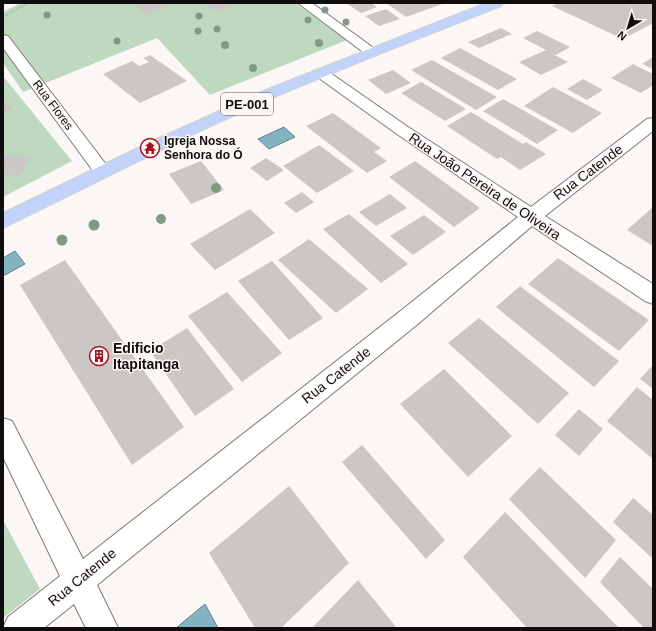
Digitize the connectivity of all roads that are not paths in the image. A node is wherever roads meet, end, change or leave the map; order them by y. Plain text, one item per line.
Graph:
1 (304, 3) edge
2 (497, 3) edge
3 (3, 39) edge
4 (372, 52) junction
5 (321, 73) junction
6 (653, 123) edge
7 (102, 171) junction
8 (530, 217) junction
9 (3, 221) edge
10 (653, 295) edge
11 (3, 430) edge
12 (78, 580) junction
13 (18, 628) edge
14 (102, 628) edge

1 - 4 street
2 - 4 main road, PE-001
3 - 7 street, Rua Flores
4 - 5 main road, PE-001
5 - 7 main road, PE-001
5 - 8 street, Rua João Pereira de Oliveira
6 - 8 street, Rua Catende
7 - 9 main road, PE-001
8 - 10 street, Rua João Pereira de Oliveira
8 - 12 street, Rua Catende
11 - 12 street
12 - 13 street, Rua Catende
12 - 14 street

